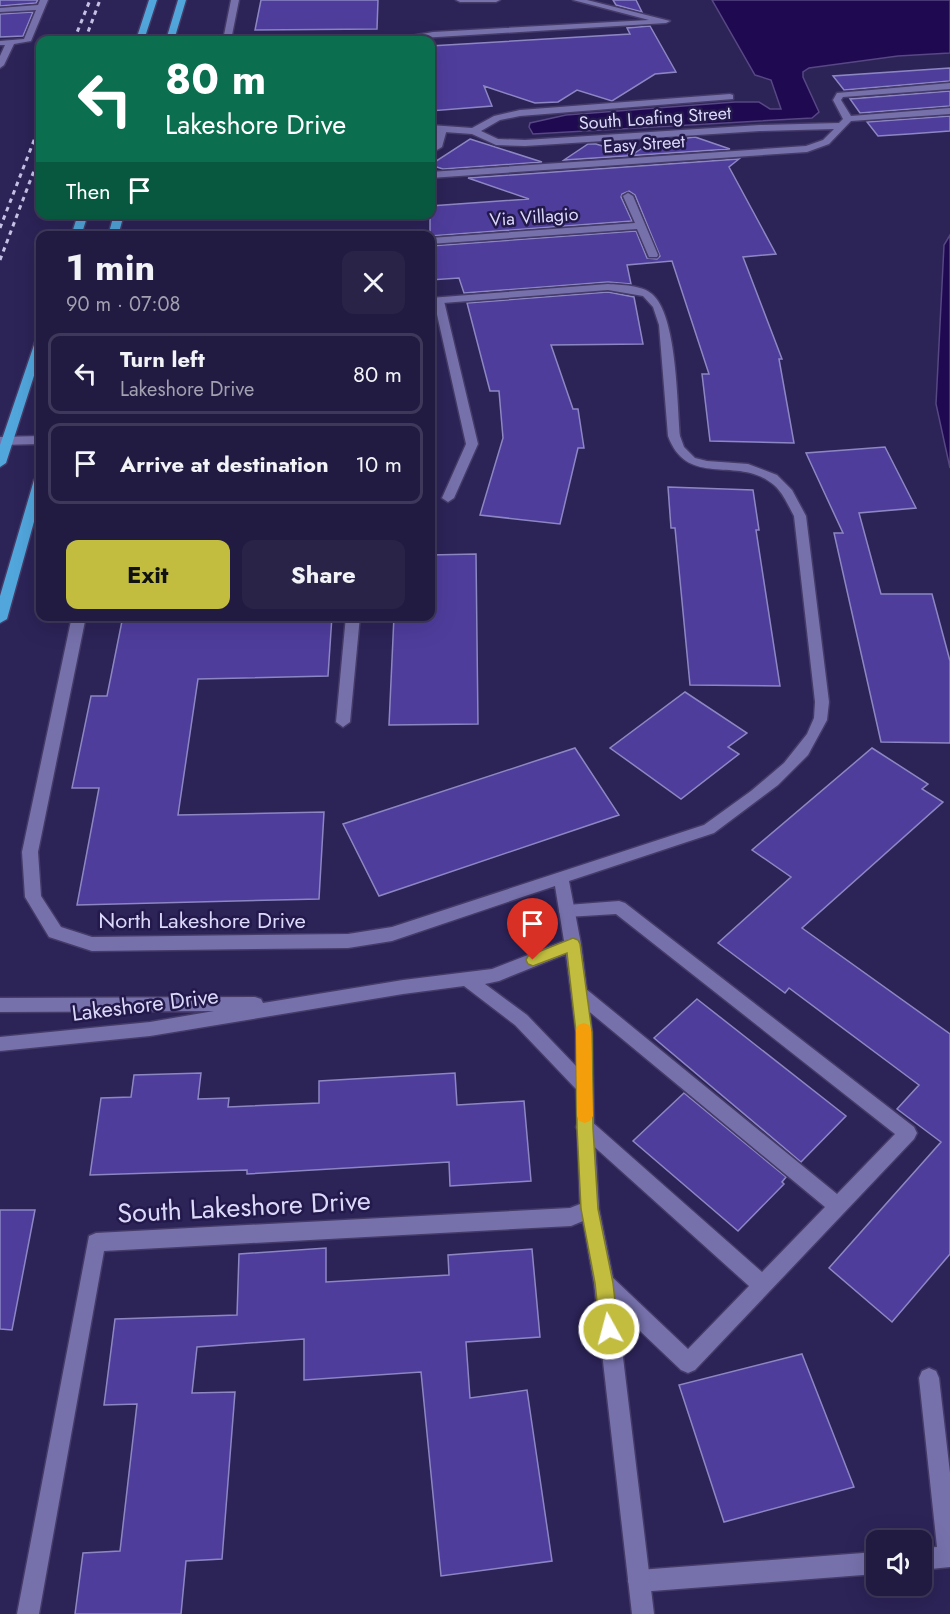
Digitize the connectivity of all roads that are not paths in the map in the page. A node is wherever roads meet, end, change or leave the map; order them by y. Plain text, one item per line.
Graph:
1 (153, 0) edge
2 (182, 0) edge
3 (236, 0) edge
4 (460, 0) edge
5 (496, 0) edge
6 (577, 0) edge
7 (43, 4) edge
8 (0, 10) edge
9 (141, 36) edge
10 (171, 36) edge
11 (228, 36) edge
12 (420, 36) edge
13 (10, 42) junction
14 (0, 43) edge
15 (0, 65) edge
16 (950, 86) edge
17 (730, 98) dead end
18 (950, 111) edge
19 (848, 119) junction
20 (840, 126) junction
21 (435, 128) edge
22 (442, 129) junction
23 (474, 131) junction
24 (435, 148) edge
25 (435, 175) edge
26 (628, 196) dead end
27 (641, 226) junction
28 (435, 241) edge
29 (653, 255) dead end
30 (435, 301) edge
31 (36, 353) edge
32 (36, 440) edge
33 (4, 441) edge
34 (0, 463) edge
35 (36, 494) edge
36 (448, 498) dead end
37 (0, 619) edge
38 (78, 621) edge
39 (353, 621) edge
40 (343, 722) dead end
41 (561, 879) junction
42 (567, 911) junction
43 (573, 944) junction
44 (466, 979) junction
45 (580, 994) junction
46 (0, 1005) edge
47 (295, 1005) junction
48 (0, 1044) edge
49 (584, 1086) junction
50 (585, 1128) junction
51 (838, 1206) junction
52 (590, 1209) junction
53 (604, 1283) junction
54 (762, 1285) junction
55 (929, 1378) dead end
56 (949, 1557) edge
57 (932, 1558) edge
58 (950, 1562) edge
59 (866, 1564) edge
60 (639, 1581) junction
61 (28, 1614) edge
62 (643, 1614) edge

1 - 9 main road
2 - 10 main road
3 - 11 street
4 - 5 street
6 - 12 street
7 - 8 street
7 - 13 street
13 - 14 street
13 - 15 street
16 - 19 street
17 - 23 street, South Loafing Street
18 - 19 street
19 - 20 street, Easy Street
20 - 23 street, South Loafing Street
20 - 25 street, Easy Street
21 - 22 street, South Loafing Street
22 - 23 street, South Loafing Street
22 - 24 street
26 - 27 street
27 - 28 street, Via Villagio
27 - 29 street
30 - 36 street
30 - 41 street, North Lakeshore Drive
31 - 33 main road
32 - 33 street
33 - 34 main road
35 - 37 main road
38 - 41 street, North Lakeshore Drive
39 - 40 street
41 - 42 street
42 - 43 street
42 - 51 street
43 - 44 street, Lakeshore Drive
43 - 45 street
44 - 47 street, Lakeshore Drive
44 - 49 street
45 - 49 street
45 - 51 street
46 - 47 street, Lakeshore Drive
47 - 48 street, Lakeshore Drive
49 - 50 street
50 - 52 street
50 - 54 street
51 - 54 street
52 - 53 street
52 - 61 street, South Lakeshore Drive
53 - 54 street
53 - 60 street
55 - 56 street
56 - 57 street
56 - 58 street
59 - 60 street
60 - 62 street

